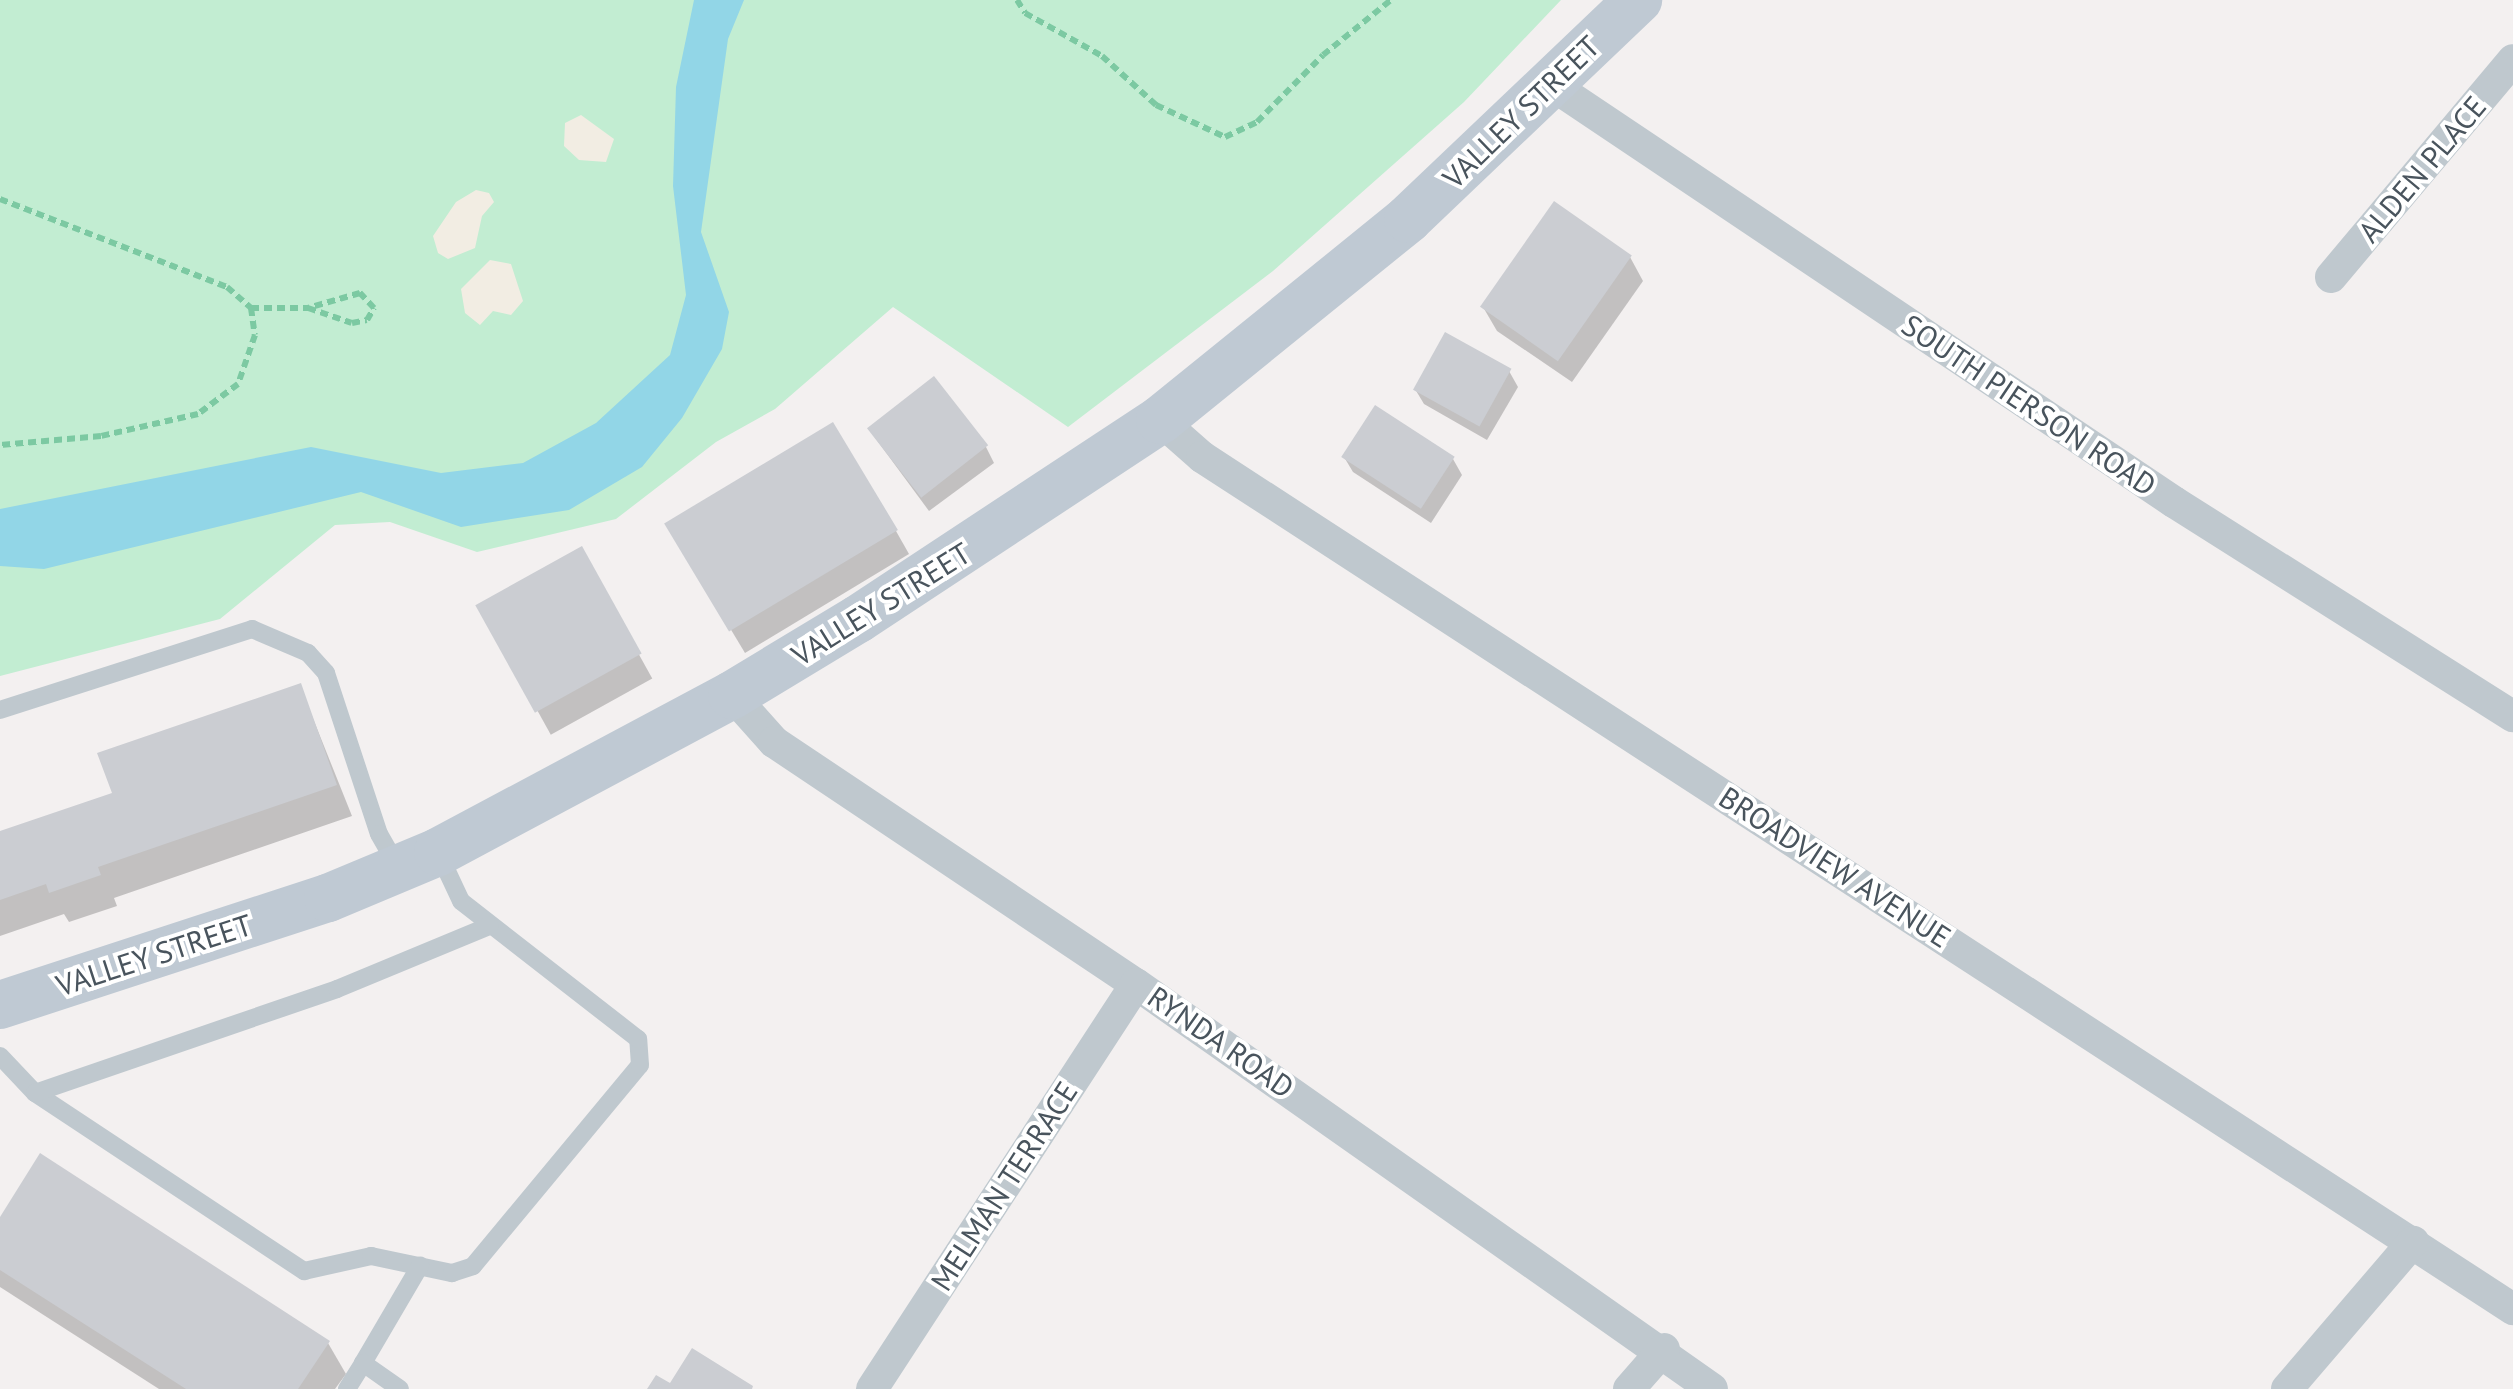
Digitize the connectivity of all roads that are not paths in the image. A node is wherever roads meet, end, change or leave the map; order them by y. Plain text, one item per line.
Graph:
1 (1638, 0) edge
2 (2513, 60) edge
3 (1552, 85) junction
4 (2331, 277) dead end
5 (1160, 420) junction
6 (732, 695) junction
7 (0, 710) edge
8 (2513, 716) edge
9 (419, 861) junction
10 (490, 926) junction
11 (1136, 984) junction
12 (0, 1005) edge
13 (0, 1056) edge
14 (35, 1094) junction
15 (2413, 1242) junction
16 (420, 1266) junction
17 (2513, 1310) edge
18 (1664, 1349) junction
19 (364, 1363) junction
20 (347, 1389) edge
21 (400, 1389) edge
22 (872, 1389) edge
23 (1629, 1389) edge
24 (1712, 1389) edge
25 (2288, 1389) edge

1 - 3 main road, VALLEY STREET
2 - 4 street, ALDEN PLACE
3 - 5 main road, VALLEY STREET
3 - 8 street, SOUTH PIERSON ROAD
5 - 6 main road, VALLEY STREET
5 - 15 street, BROADVIEW AVENUE
6 - 9 main road, VALLEY STREET
6 - 11 street, RYNDA ROAD
7 - 9 lane
9 - 10 lane
9 - 12 main road, VALLEY STREET
10 - 14 lane
10 - 16 lane
11 - 18 street, RYNDA ROAD
11 - 22 street, MELMAN TERRACE
13 - 14 lane
14 - 16 lane
15 - 17 street, BROADVIEW AVENUE
15 - 25 street
16 - 19 lane
18 - 23 street
18 - 24 street, RYNDA ROAD
19 - 20 lane
19 - 21 lane

